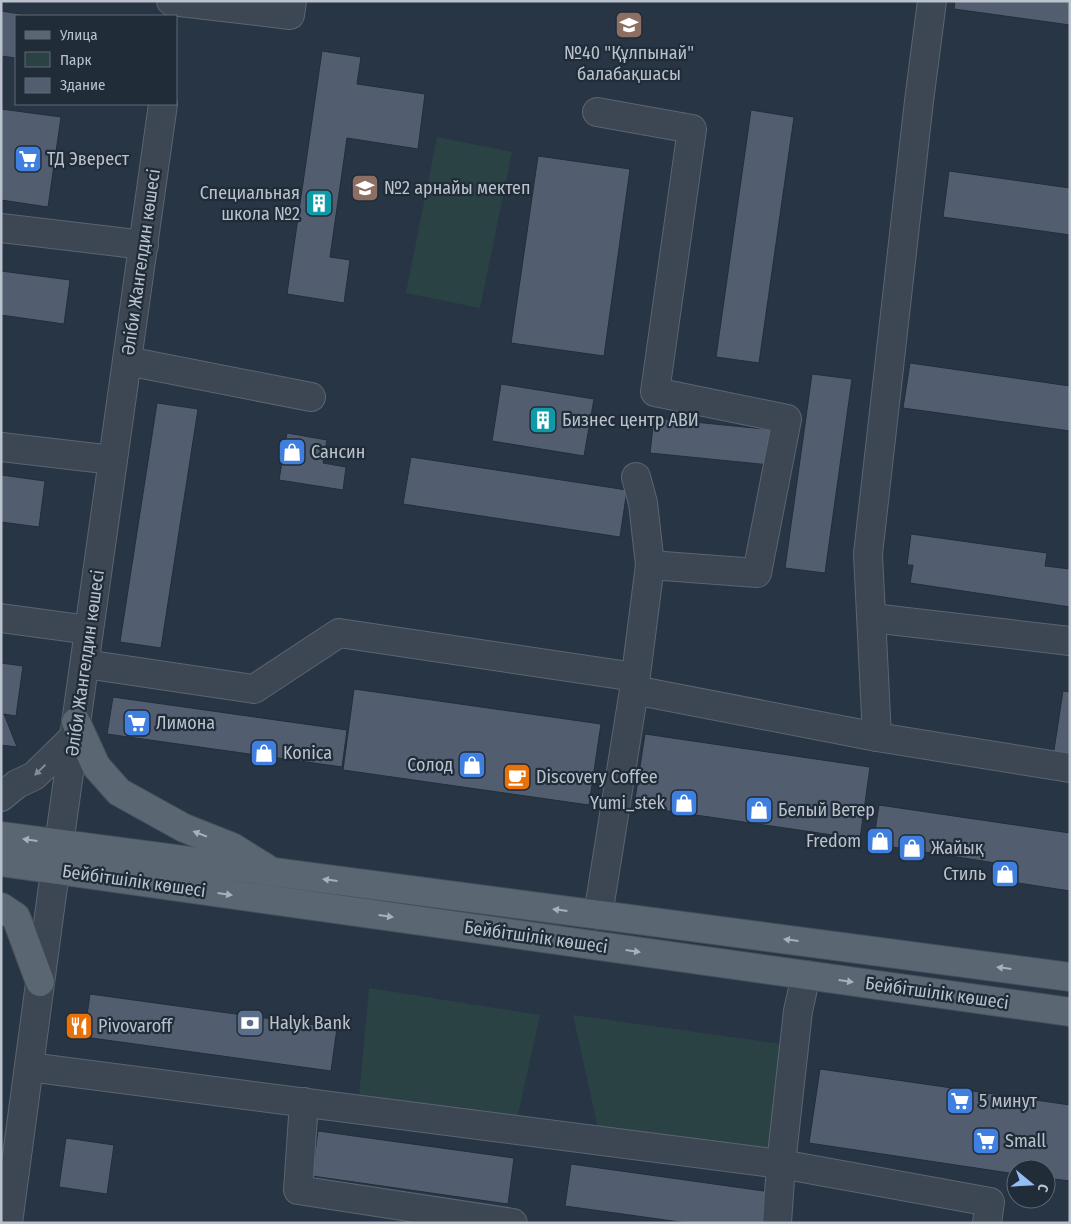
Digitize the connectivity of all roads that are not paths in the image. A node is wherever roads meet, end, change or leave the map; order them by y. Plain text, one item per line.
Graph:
1 (292, 1) edge
2 (932, 1) edge
3 (175, 5) edge
4 (163, 105) edge
5 (598, 112) dead end
6 (1, 228) edge
7 (144, 245) junction
8 (127, 361) junction
9 (311, 397) dead end
10 (1, 447) edge
11 (113, 460) junction
12 (636, 477) dead end
13 (650, 565) junction
14 (1, 618) edge
15 (872, 618) junction
16 (89, 630) junction
17 (1070, 641) edge
18 (84, 664) junction
19 (634, 684) junction
20 (75, 729) junction
21 (877, 737) junction
22 (1070, 768) edge
23 (1, 797) edge
24 (1, 836) edge
25 (57, 857) junction
26 (1, 862) edge
27 (274, 872) junction
28 (1, 907) edge
29 (598, 915) junction
30 (1070, 961) edge
31 (1031, 972) junction
32 (806, 975) junction
33 (1070, 977) edge
34 (40, 982) junction
35 (1018, 1005) junction
36 (1070, 1012) edge
37 (1070, 1024) edge
38 (29, 1067) junction
39 (304, 1102) junction
40 (9, 1155) edge
41 (781, 1164) junction
42 (8, 1223) edge
43 (513, 1223) edge
44 (777, 1223) edge
45 (987, 1223) edge

1 - 3 street
2 - 15 street
4 - 7 street, Әліби Жангелдин көшесі
5 - 13 street
6 - 7 street
7 - 8 street, Әліби Жангелдин көшесі
8 - 9 street
8 - 11 street, Әліби Жангелдин көшесі
10 - 11 street
11 - 16 street, Әліби Жангелдин көшесі
12 - 13 street
13 - 19 street
14 - 16 street
15 - 17 street
15 - 21 street
16 - 18 street, Әліби Жангелдин көшесі
18 - 19 street
18 - 20 street, Әліби Жангелдин көшесі
19 - 21 street
19 - 29 street
20 -> 23 street
20 - 25 street, Әліби Жангелдин көшесі
27 -> 20 main road
21 - 22 street
25 -> 24 main road, Бейбітшілік көшесі
25 - 26 main road, Бейбітшілік көшесі
25 - 27 main road, Бейбітшілік көшесі
25 -> 32 main road, Бейбітшілік көшесі
25 - 34 street, Әліби Жангелдин көшесі
29 -> 27 main road, Бейбітшілік көшесі
28 - 34 main road
31 -> 29 main road, Бейбітшілік көшесі
30 - 31 main road
31 - 33 main road, Бейбітшілік көшесі
32 -> 35 main road, Бейбітшілік көшесі
32 - 41 street
34 - 38 street, Әліби Жангелдин көшесі
35 - 36 main road, Бейбітшілік көшесі
35 - 37 main road
38 - 39 street
38 - 40 street, Әліби Жангелдин көшесі
39 - 41 street
39 - 43 street
40 - 42 street, Әліби Жангелдин көшесі
41 - 44 street
41 - 45 street

